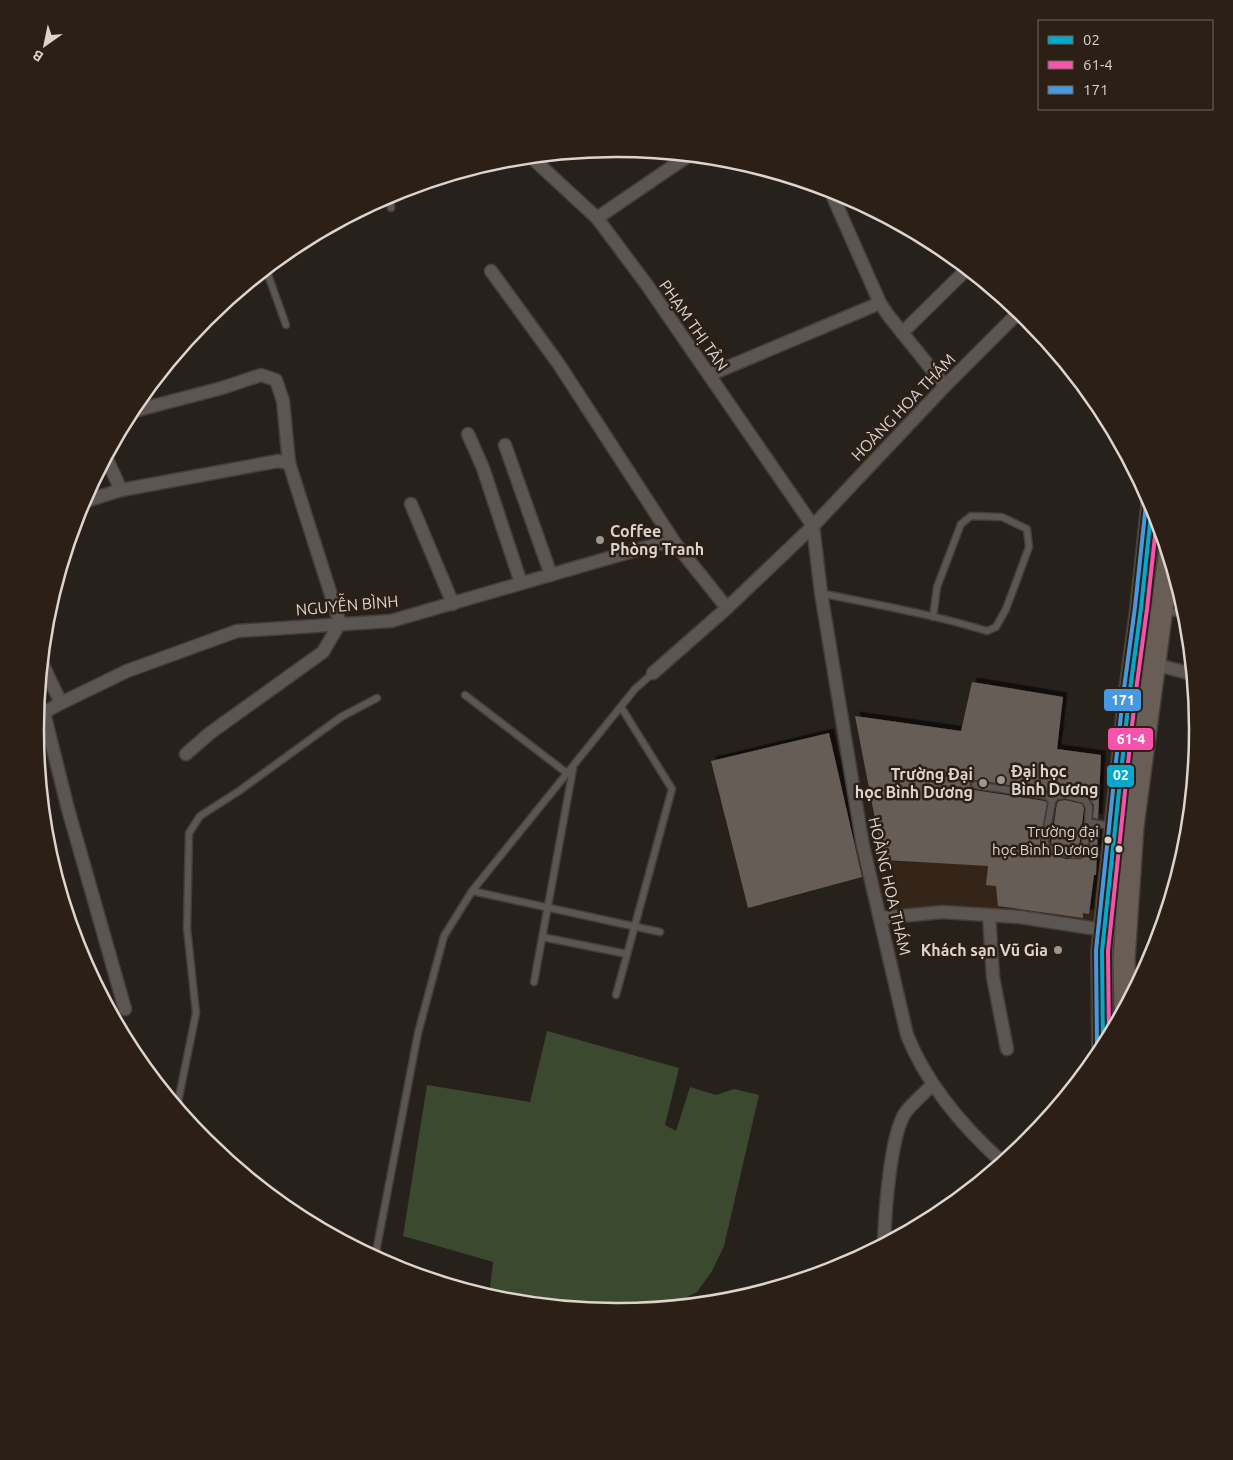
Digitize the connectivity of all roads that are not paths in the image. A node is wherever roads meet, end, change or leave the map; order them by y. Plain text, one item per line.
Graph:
1 (681, 161) edge
2 (537, 163) edge
3 (835, 200) edge
4 (391, 204) edge
5 (391, 208) dead end
6 (597, 218) junction
7 (491, 271) dead end
8 (963, 274) edge
9 (268, 276) edge
10 (880, 303) junction
11 (1013, 318) edge
12 (286, 325) dead end
13 (902, 333) junction
14 (709, 375) junction
15 (945, 386) junction
16 (142, 409) edge
17 (468, 434) dead end
18 (505, 445) dead end
19 (289, 463) junction
20 (109, 465) edge
21 (120, 490) junction
22 (93, 499) edge
23 (411, 504) dead end
24 (1150, 522) edge
25 (813, 526) junction
26 (675, 543) junction
27 (1166, 569) edge
28 (551, 574) junction
29 (521, 583) junction
30 (821, 593) junction
31 (452, 604) junction
32 (727, 608) junction
33 (1160, 610) junction
34 (1177, 613) edge
35 (933, 617) junction
36 (340, 623) junction
37 (1154, 664) junction
38 (1186, 672) edge
39 (653, 673) joint
40 (47, 674) edge
41 (465, 695) dead end
42 (377, 698) dead end
43 (61, 703) junction
44 (621, 707) junction
45 (44, 712) edge
46 (44, 729) edge
47 (186, 754) dead end
48 (574, 765) junction
49 (568, 774) junction
50 (975, 785) dead end
51 (1052, 802) junction
52 (1088, 826) junction
53 (1115, 826) junction
54 (472, 891) junction
55 (548, 907) junction
56 (989, 915) junction
57 (881, 918) junction
58 (635, 926) junction
59 (1104, 930) junction
60 (660, 932) dead end
61 (542, 937) junction
62 (627, 954) junction
63 (534, 982) dead end
64 (1125, 993) edge
65 (616, 995) dead end
66 (126, 1009) dead end
67 (1103, 1032) edge
68 (1007, 1049) dead end
69 (932, 1085) junction
70 (179, 1099) edge
71 (997, 1158) edge
72 (884, 1236) edge
73 (376, 1250) edge

1 - 6 street
2 - 6 street, PHẠM THỊ TÂN
3 - 10 street
4 - 5 lane
6 - 14 street, PHẠM THỊ TÂN
7 - 26 street
8 - 13 street
9 - 12 lane
10 - 13 street
10 - 14 street
11 - 15 street, HOÀNG HOA THÁM
13 - 15 street
14 - 25 street, PHẠM THỊ TÂN
15 - 25 street, HOÀNG HOA THÁM
16 - 19 street
17 - 29 street
18 - 28 street
19 - 21 street
19 - 36 street
20 - 21 street
21 - 22 street
23 - 31 street
24 - 53 highway
25 - 30 street, HOÀNG HOA THÁM
25 - 32 street, HOÀNG HOA THÁM
26 - 28 street, NGUYỄN BÌNH
26 - 32 street
27 - 33 highway
28 - 29 street, NGUYỄN BÌNH
29 - 31 street, NGUYỄN BÌNH
30 - 35 lane
30 - 57 street, HOÀNG HOA THÁM
31 - 36 street, NGUYỄN BÌNH
32 - 39 street, HOÀNG HOA THÁM
33 - 34 lane
33 - 37 highway
35 - 35 lane
36 - 43 street, NGUYỄN BÌNH
36 - 47 street
37 - 38 street
37 - 64 highway
39 - 44 lane
40 - 43 street
41 - 49 lane
42 - 70 lane
43 - 45 street, NGUYỄN BÌNH
44 - 48 lane
44 - 58 lane
46 - 66 street
48 - 49 lane
48 - 55 lane
49 - 54 lane
50 - 51 lane
51 - 52 lane
51 - 52 lane
52 - 53 lane
53 - 59 highway
54 - 55 lane
54 - 73 lane
55 - 58 lane
55 - 61 lane
56 - 57 street
56 - 59 street
56 - 68 street
57 - 69 street, HOÀNG HOA THÁM
58 - 60 lane
58 - 62 lane
59 - 67 highway
61 - 62 lane
61 - 63 lane
62 - 65 lane
69 - 71 street, HOÀNG HOA THÁM
69 - 72 street

